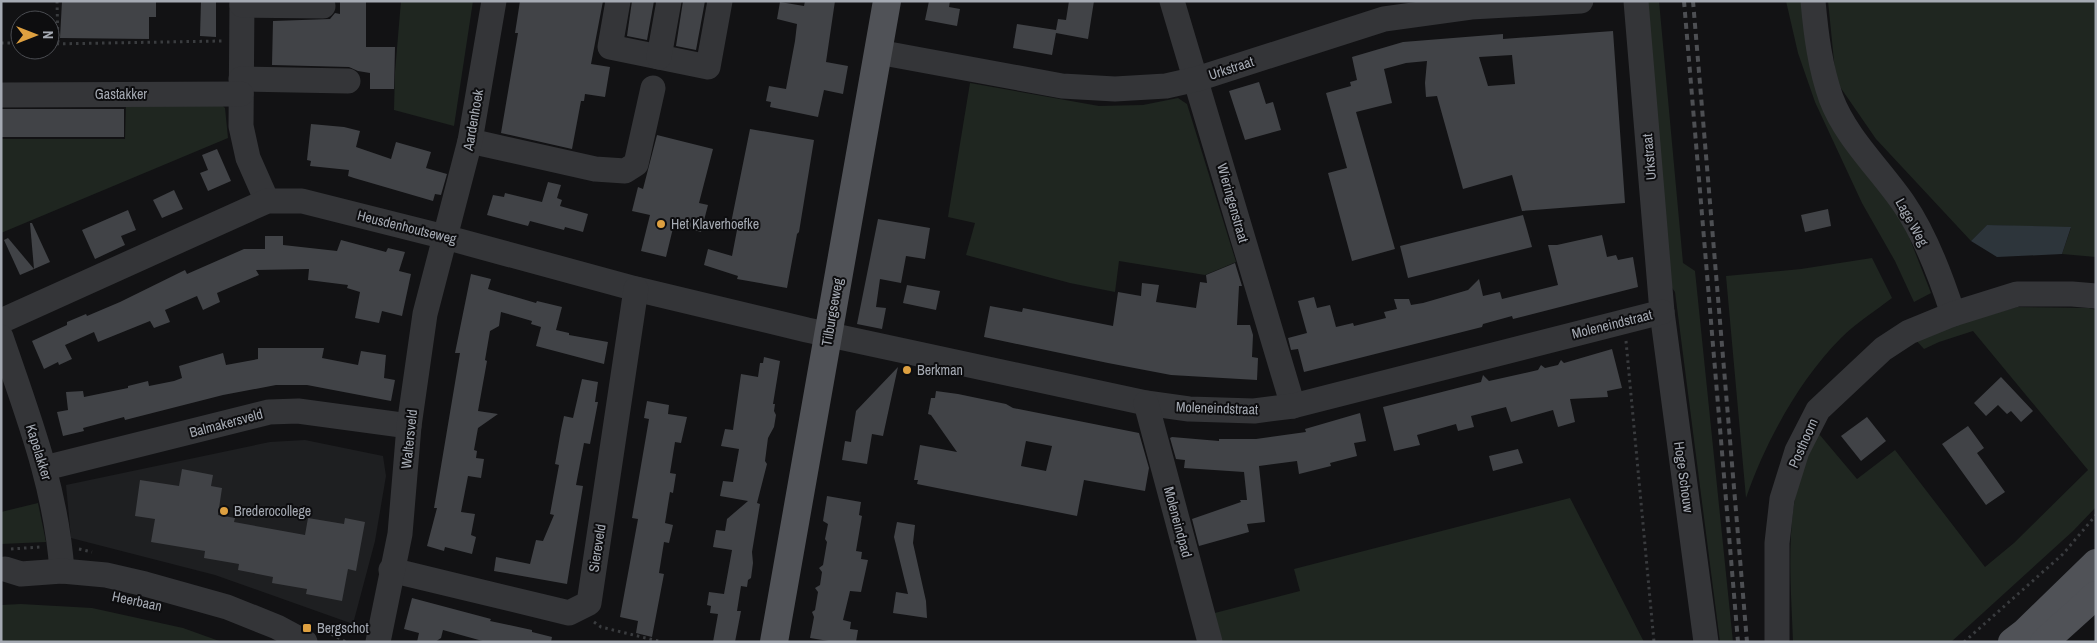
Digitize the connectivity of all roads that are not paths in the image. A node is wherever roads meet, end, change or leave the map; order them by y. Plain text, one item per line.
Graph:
1 (494, 1) edge
2 (618, 1) edge
3 (669, 1) edge
4 (720, 1) edge
5 (887, 1) edge
6 (1172, 1) edge
7 (1581, 1) edge
8 (1636, 1) edge
9 (1813, 1) edge
10 (242, 3) edge
11 (323, 6) dead end
12 (878, 52) junction
13 (659, 57) junction
14 (1197, 79) junction
15 (348, 81) dead end
16 (241, 87) junction
17 (653, 88) dead end
18 (1, 95) edge
19 (470, 141) junction
20 (267, 201) junction
21 (445, 237) junction
22 (636, 290) junction
23 (2096, 296) edge
24 (1662, 312) junction
25 (1953, 314) junction
26 (1, 321) edge
27 (828, 334) junction
28 (1, 337) edge
29 (1146, 403) junction
30 (1293, 406) junction
31 (409, 426) junction
32 (45, 468) junction
33 (2096, 563) edge
34 (3, 569) edge
35 (391, 570) junction
36 (62, 571) junction
37 (2096, 595) edge
38 (773, 635) edge
39 (305, 642) edge
40 (378, 642) edge
41 (1210, 642) edge
42 (1706, 642) edge
43 (1777, 642) edge
44 (2012, 642) edge
45 (2044, 642) edge

1 - 19 street, Aardenhoek
2 - 13 street
3 - 13 street
4 - 13 street
5 - 12 main road, Tilburgseweg
6 - 14 street, Wieringenstraat
7 - 14 street, Urkstraat
8 - 24 street, Urkstraat
9 - 25 street, Lage Weg
10 - 11 street
10 - 16 street
12 - 14 street, Urkstraat
12 - 27 main road, Tilburgseweg
14 - 30 street, Wieringenstraat
15 - 16 street, Gastakker
16 - 18 street, Gastakker
16 - 20 street
17 - 19 street
19 - 21 street, Aardenhoek
20 - 21 street, Heusdenhoutseweg
20 - 26 street, Heusdenhoutseweg
21 - 22 street, Heusdenhoutseweg
21 - 31 street, Waltersveld
22 - 27 street, Heusdenhoutseweg
22 - 35 street, Siereveld
23 - 25 street
24 - 30 street, Moleneindstraat
24 - 42 street, Hoge Schouw
25 - 43 street, Posthoorn
27 - 29 street, Moleneindstraat
27 - 38 main road, Tilburgseweg
28 - 32 street, Kapelakker
29 - 30 street, Moleneindstraat
29 - 41 street, Moleneindpad
31 - 32 street, Balmakersveld
31 - 35 street, Waltersveld
32 - 36 street, Kapelakker
33 - 44 main road
34 - 36 street, Heerbaan
35 - 40 street, Waltersveld
36 - 39 street, Heerbaan
37 - 45 main road

